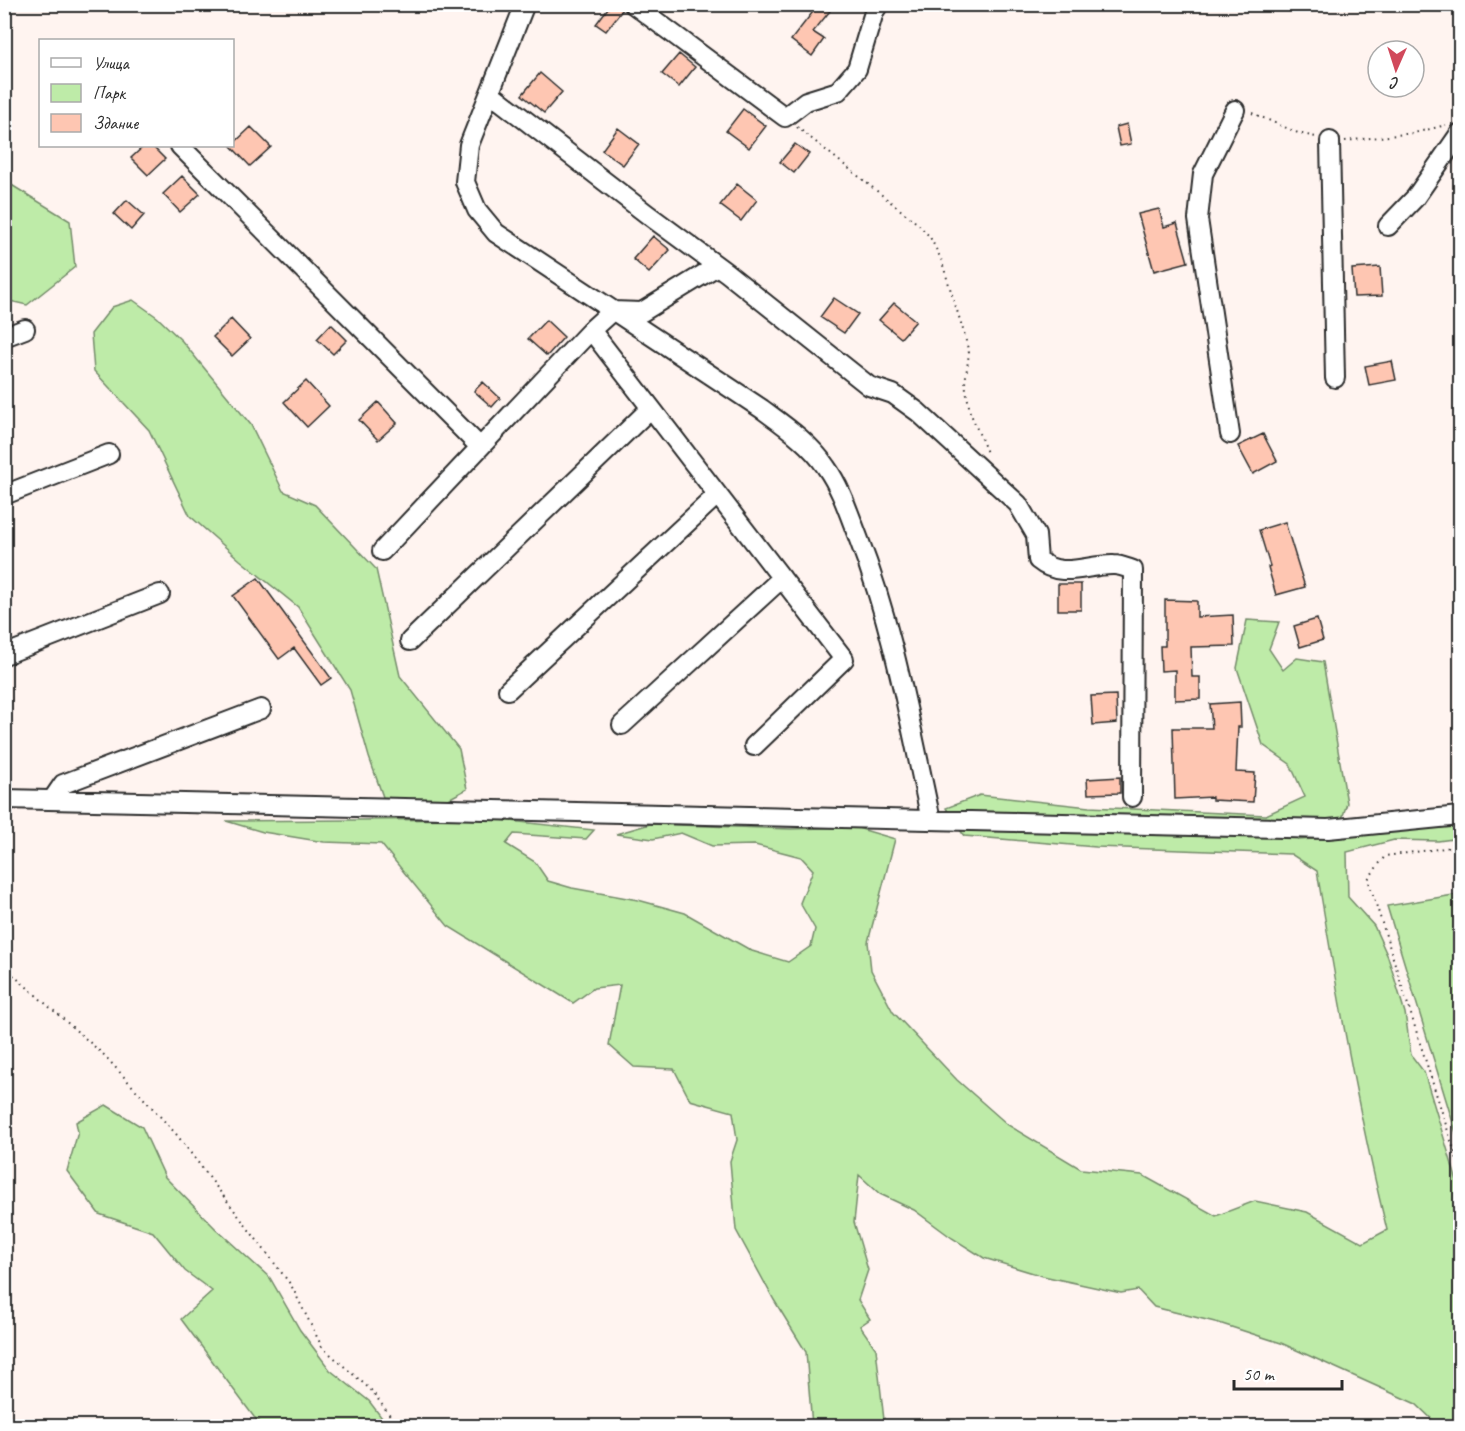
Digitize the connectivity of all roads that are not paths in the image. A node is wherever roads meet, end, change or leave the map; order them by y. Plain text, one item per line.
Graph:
1 (525, 4) edge
2 (633, 4) edge
3 (879, 4) edge
4 (490, 93) junction
5 (1235, 110) road end
6 (1456, 129) edge
7 (1330, 141) road end
8 (181, 147) edge
9 (1388, 226) dead end
10 (717, 266) junction
11 (612, 311) junction
12 (25, 329) dead end
13 (591, 330) junction
14 (4, 337) edge
15 (1335, 378) dead end
16 (651, 408) junction
17 (1230, 434) dead end
18 (480, 447) junction
19 (109, 454) dead end
20 (4, 495) edge
21 (717, 495) junction
22 (382, 551) dead end
23 (782, 578) junction
24 (160, 594) dead end
25 (410, 641) dead end
26 (4, 655) edge
27 (508, 690) dead end
28 (261, 709) dead end
29 (622, 725) dead end
30 (754, 746) dead end
31 (1132, 797) dead end
32 (4, 799) edge
33 (52, 800) junction
34 (1461, 816) edge
35 (931, 820) junction

1 - 4 street
2 - 3 street
4 - 10 street
4 - 11 street
5 - 17 street
6 - 9 street
7 - 15 street
8 - 18 street
10 - 11 street
10 - 31 street
11 - 13 street
11 - 35 street
12 - 14 street
13 - 16 street
13 - 18 street
16 - 21 street
16 - 25 street
18 - 22 street
19 - 20 street
21 - 23 street
21 - 27 street
23 - 29 street
23 - 30 street
24 - 26 street
28 - 33 street
32 - 33 street
33 - 35 street
34 - 35 street

